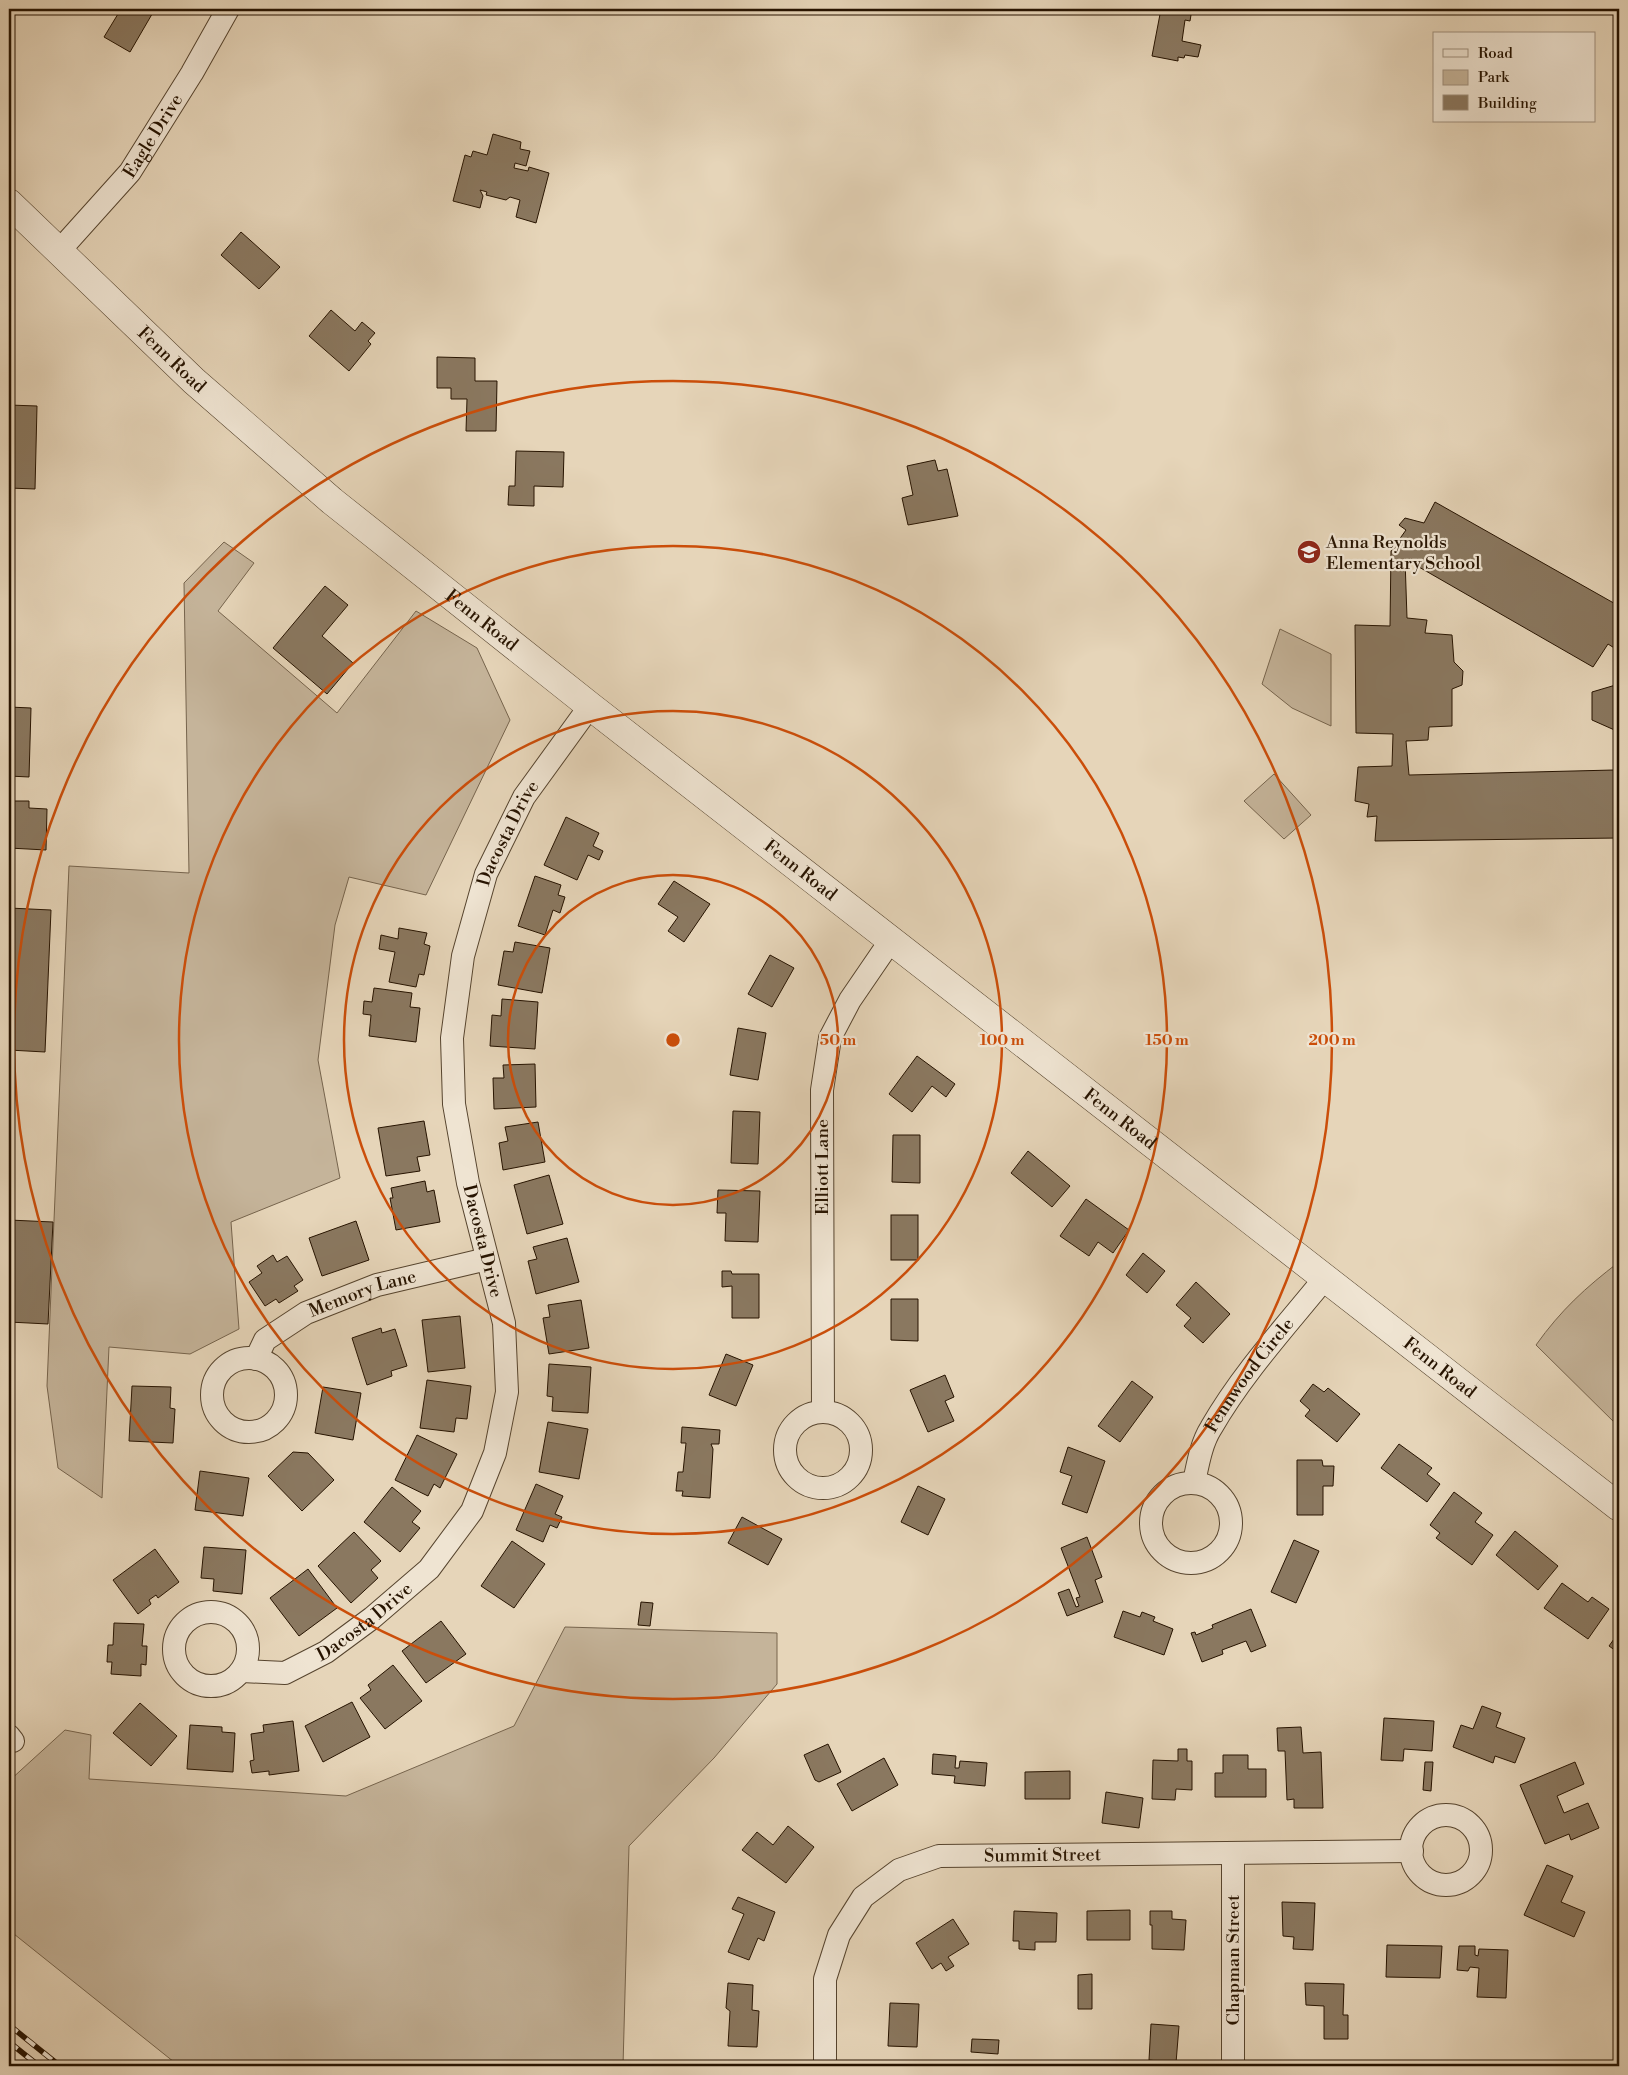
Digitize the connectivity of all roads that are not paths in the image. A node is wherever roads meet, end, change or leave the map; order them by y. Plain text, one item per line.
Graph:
1 (228, 9) edge
2 (9, 203) edge
3 (59, 251) junction
4 (590, 706) junction
5 (891, 940) junction
6 (487, 1259) junction
7 (1325, 1278) junction
8 (256, 1359) dead end
9 (823, 1412) dead end
10 (1194, 1482) dead end
11 (1619, 1507) edge
12 (242, 1671) dead end
13 (1412, 1851) dead end
14 (1234, 1853) junction
15 (825, 2066) edge
16 (1233, 2066) edge

1 - 3 street, Eagle Drive
2 - 3 street, Fenn Road
3 - 4 street, Fenn Road
4 - 5 street, Fenn Road
4 - 6 street, Dacosta Drive
5 - 7 street, Fenn Road
5 - 9 street, Elliott Lane
6 - 8 street, Memory Lane
6 - 12 street, Dacosta Drive
7 - 10 street, Fennwood Circle
7 - 11 street, Fenn Road
13 - 14 street, Summit Street
14 - 15 street, Summit Street
14 - 16 street, Chapman Street

